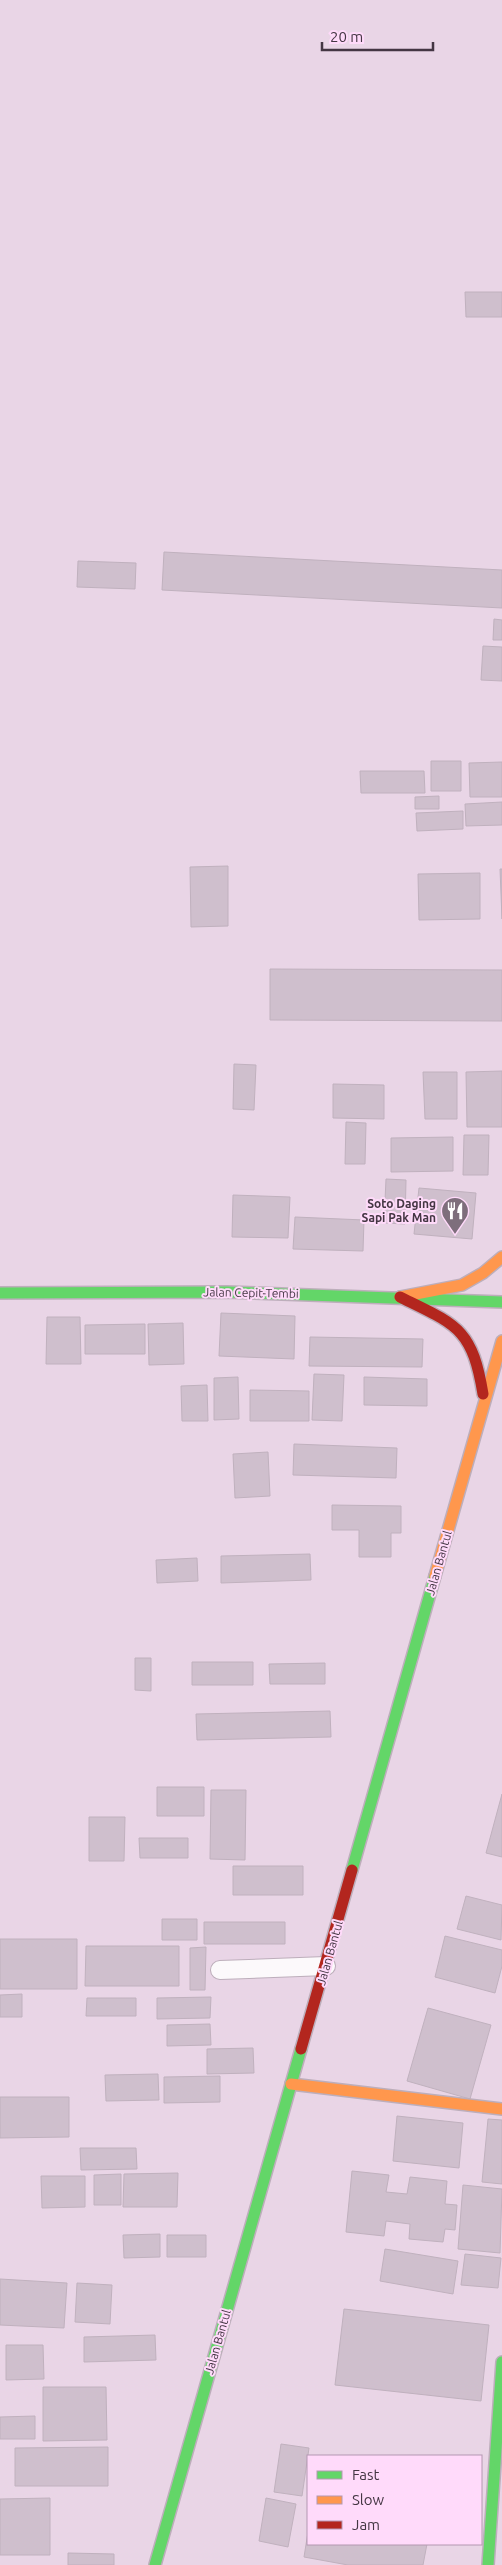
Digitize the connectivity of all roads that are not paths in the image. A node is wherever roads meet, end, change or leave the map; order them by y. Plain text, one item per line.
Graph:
1 (502, 1257) edge
2 (0, 1293) edge
3 (400, 1297) junction
4 (502, 1302) edge
5 (502, 1341) edge
6 (484, 1403) junction
7 (326, 1966) junction
8 (220, 1970) dead end
9 (291, 2084) junction
10 (502, 2109) edge
11 (502, 2362) edge
12 (155, 2565) edge
13 (488, 2565) edge

1 - 3 main road
2 - 3 main road, Jalan Cepit-Tembi
3 - 4 main road, Jalan Cepit-Tembi
3 - 6 main road
5 - 6 main road, Jalan Bantul
6 - 7 main road, Jalan Bantul
7 - 8 lane
7 - 9 main road, Jalan Bantul
9 - 10 main road
9 - 12 main road, Jalan Bantul
11 - 13 main road

